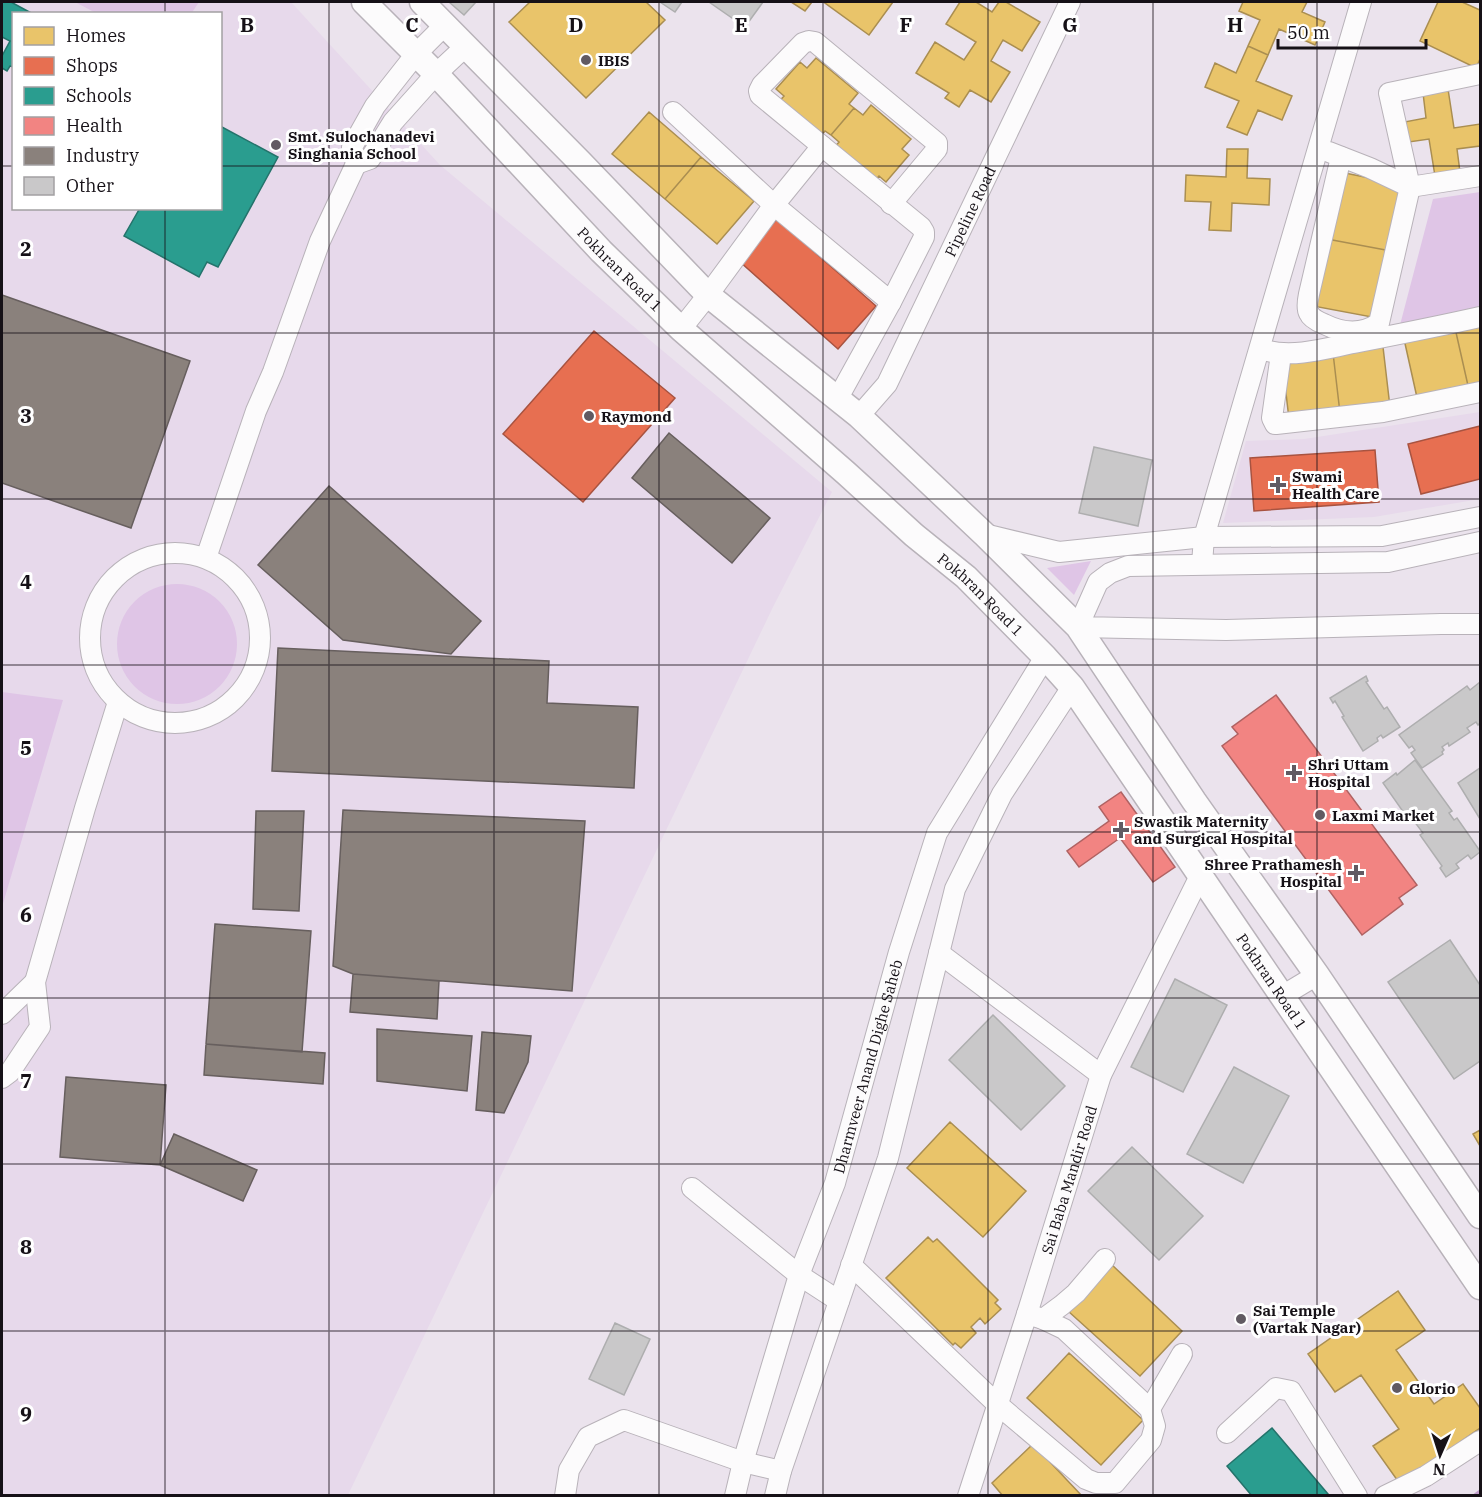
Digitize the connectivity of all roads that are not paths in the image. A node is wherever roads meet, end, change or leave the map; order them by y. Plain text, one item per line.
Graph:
1 (364, 2) edge
2 (422, 2) edge
3 (1070, 2) edge
4 (1361, 2) edge
5 (445, 25) junction
6 (466, 46) junction
7 (416, 54) junction
8 (436, 74) junction
9 (1480, 74) edge
10 (673, 112) dead end
11 (822, 146) junction
12 (1318, 147) junction
13 (1341, 157) junction
14 (356, 164) junction
15 (1480, 176) edge
16 (1410, 187) junction
17 (891, 204) junction
18 (774, 205) junction
19 (708, 295) junction
20 (891, 302) junction
21 (1480, 316) edge
22 (681, 329) junction
23 (1260, 348) junction
24 (1281, 354) junction
25 (1480, 392) edge
26 (838, 398) junction
27 (864, 420) junction
28 (1480, 517) edge
29 (984, 534) junction
30 (1204, 537) junction
31 (1480, 542) edge
32 (206, 558) junction
33 (1202, 564) junction
34 (1480, 624) edge
35 (1078, 627) junction
36 (1045, 657) junction
37 (1072, 687) junction
38 (118, 702) junction
39 (1200, 876) junction
40 (939, 953) junction
41 (1317, 975) junction
42 (36, 982) junction
43 (1282, 996) junction
44 (2, 1014) edge
45 (1101, 1075) junction
46 (2, 1078) edge
47 (692, 1188) dead end
48 (1480, 1216) edge
49 (1105, 1259) dead end
50 (851, 1265) junction
51 (799, 1275) junction
52 (1480, 1287) edge
53 (839, 1301) junction
54 (1035, 1317) junction
55 (1182, 1354) dead end
56 (997, 1404) junction
57 (1150, 1409) junction
58 (1227, 1433) dead end
59 (1480, 1441) edge
60 (743, 1462) junction
61 (781, 1471) junction
62 (1114, 1489) edge
63 (970, 1494) edge
64 (565, 1496) edge
65 (735, 1496) edge
66 (776, 1496) edge
67 (1357, 1496) edge
68 (1385, 1496) edge

1 - 7 main road, Pokhran Road 1
2 - 5 main road
3 - 27 street, Pipeline Road
4 - 12 street
5 - 6 main road
5 - 7 street
6 - 8 street
6 - 19 main road
7 - 8 main road, Pokhran Road 1
7 - 14 street
8 - 14 street
8 - 22 main road, Pokhran Road 1
9 - 16 street
10 - 18 street
11 - 17 street
11 - 17 street
11 - 18 street
12 - 13 street
12 - 23 street
13 - 16 street
13 - 16 street
14 - 32 street
15 - 16 street
17 - 20 street
18 - 19 street
18 - 20 street
19 - 22 street
19 - 26 main road
20 - 26 street
21 - 24 street
22 - 36 main road, Pokhran Road 1
23 - 24 street
23 - 30 street
24 - 25 street
26 - 27 main road
27 - 29 main road
28 - 30 street
29 - 30 street
29 - 35 main road
30 - 33 street
31 - 33 street
32 - 38 street
32 - 38 street
33 - 35 street
34 - 35 street
35 - 41 main road
36 - 37 main road, Pokhran Road 1
36 - 51 street, Dharmveer Anand Dighe Saheb
37 - 39 main road, Pokhran Road 1
37 - 40 street
38 - 42 street
39 - 43 main road, Pokhran Road 1
39 - 45 street, Sai Baba Mandir Road
40 - 45 street
40 - 50 street
41 - 43 street
41 - 48 main road
42 - 44 street
42 - 46 street
43 - 52 main road, Pokhran Road 1
45 - 54 street, Sai Baba Mandir Road
47 - 51 street
49 - 54 street
50 - 53 street
50 - 56 street
51 - 53 street
51 - 60 street, Dharmveer Anand Dighe Saheb
53 - 61 street
54 - 56 street, Sai Baba Mandir Road
54 - 57 street
55 - 57 street
56 - 62 street
56 - 63 street, Sai Baba Mandir Road
57 - 62 street
58 - 67 street
59 - 68 street
60 - 61 street
60 - 64 street
60 - 65 street, Dharmveer Anand Dighe Saheb
61 - 66 street

